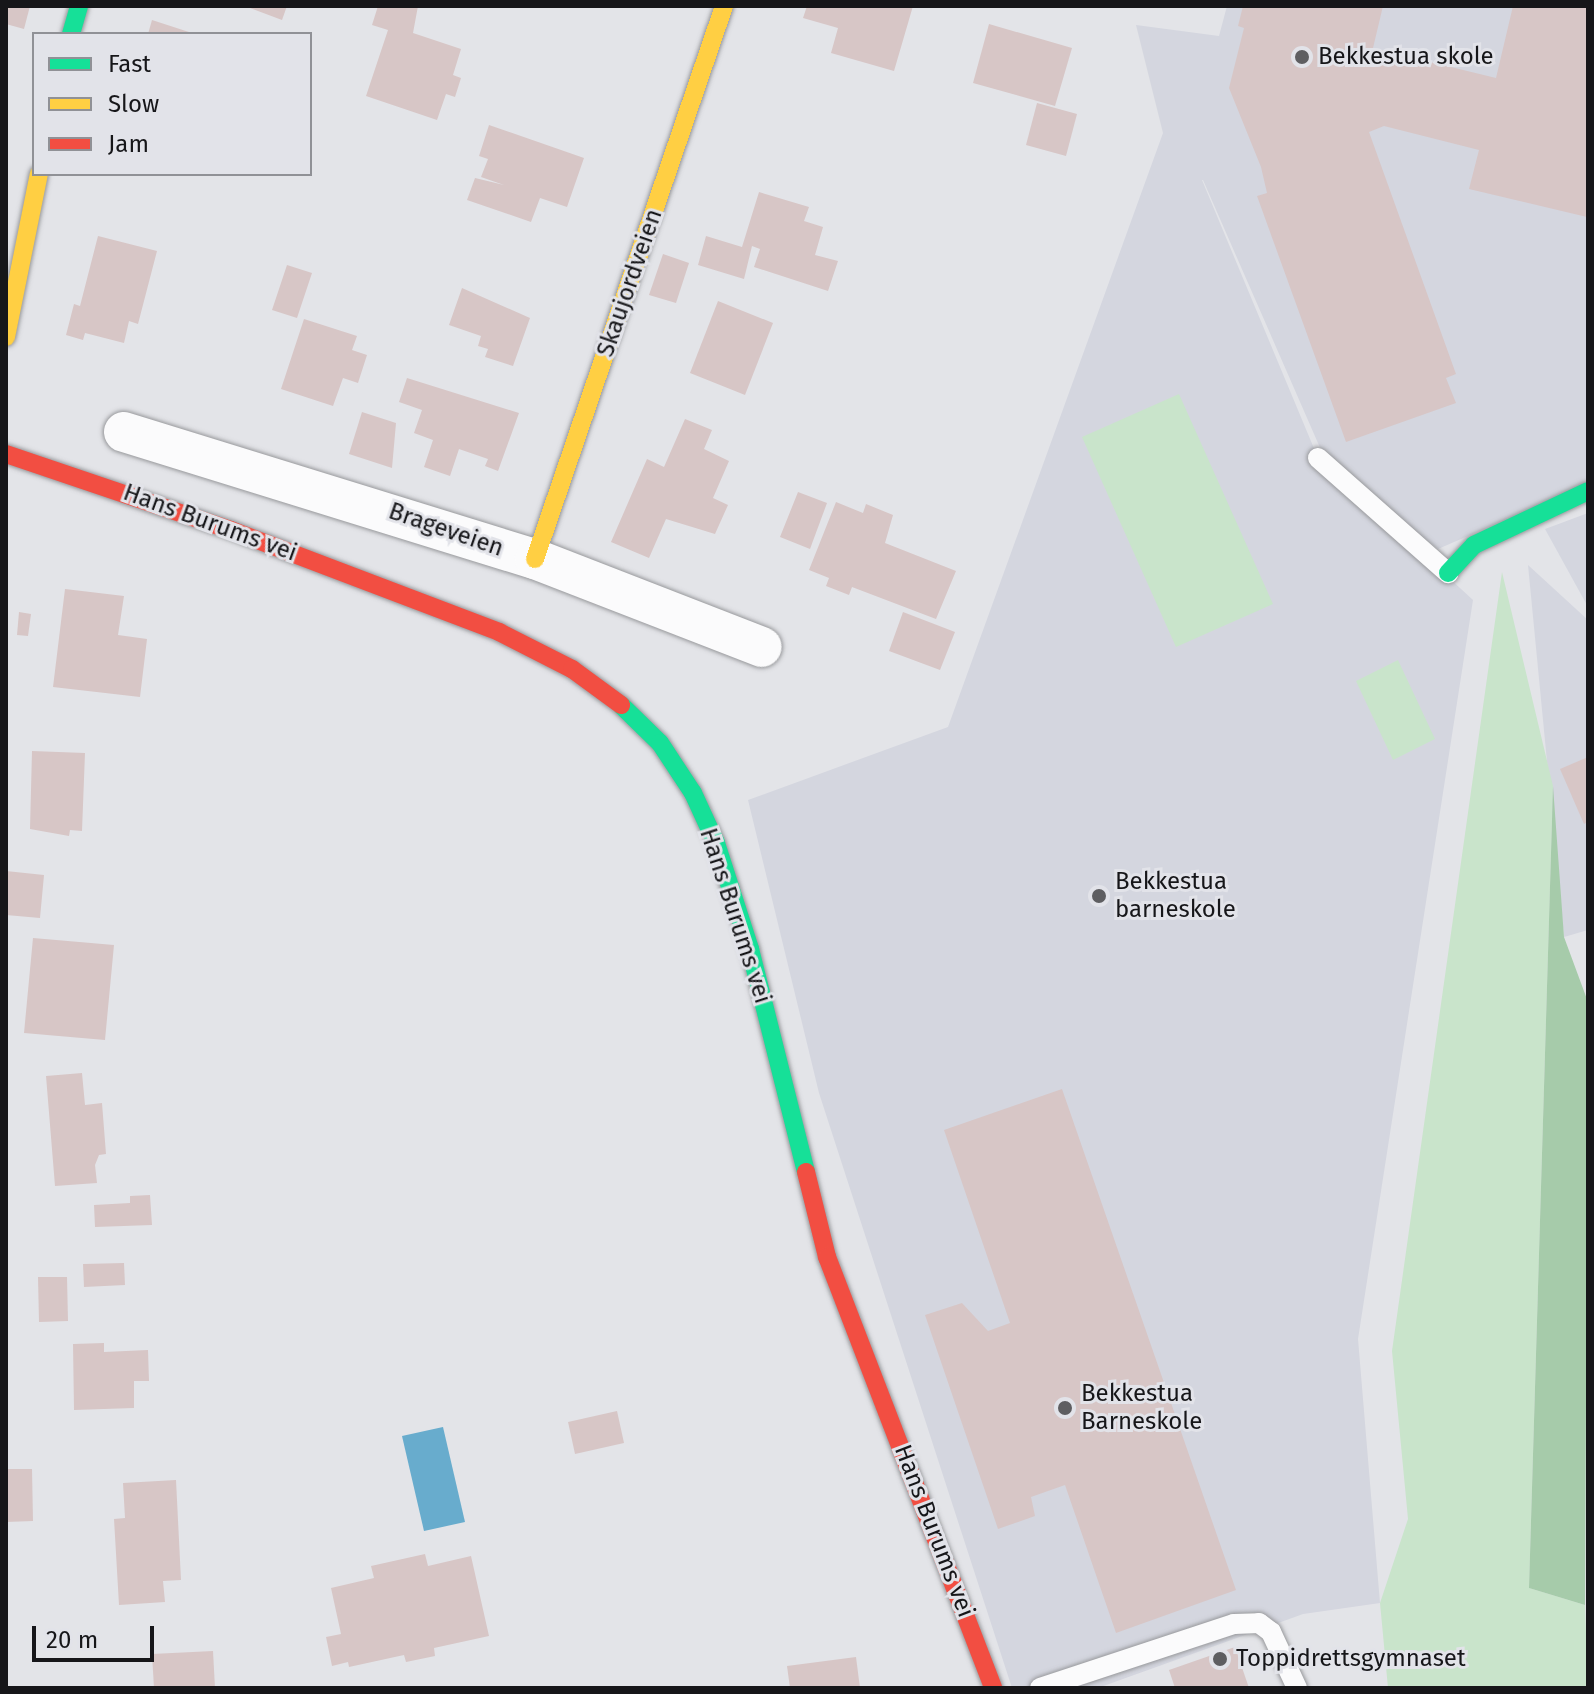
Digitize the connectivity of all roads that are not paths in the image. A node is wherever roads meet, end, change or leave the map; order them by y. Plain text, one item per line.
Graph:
1 (79, 6) edge
2 (724, 6) edge
3 (72, 32) edge
4 (39, 176) edge
5 (6, 337) edge
6 (124, 432) dead end
7 (6, 454) edge
8 (1318, 458) dead end
9 (1588, 491) edge
10 (535, 559) junction
11 (1448, 573) joint
12 (762, 647) dead end
13 (993, 1688) edge
14 (1040, 1688) edge
15 (1297, 1688) edge

1 - 3 street
2 - 10 street, Skaujordveien
4 - 5 street
6 - 10 street, Brageveien
7 - 13 street, Hans Burums vei
8 - 11 lane
9 - 11 street
10 - 12 street, Brageveien
14 - 15 lane

